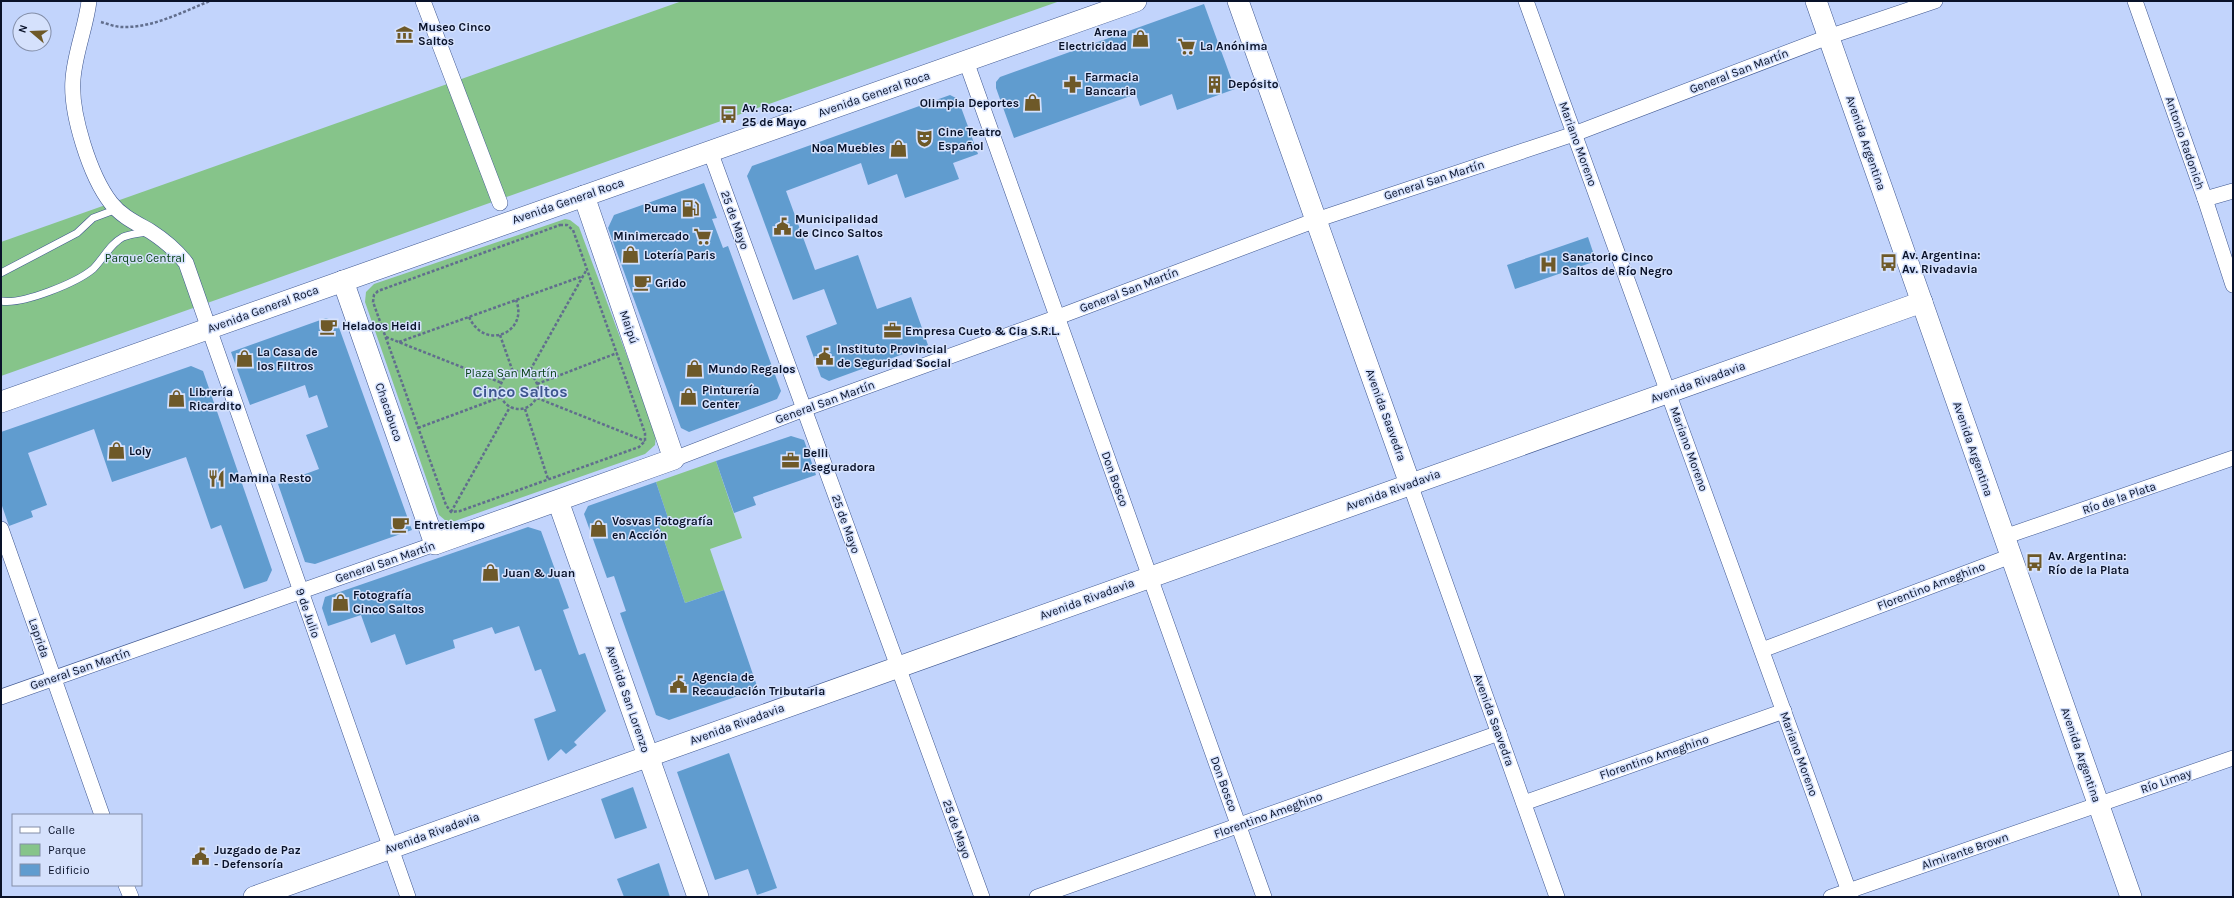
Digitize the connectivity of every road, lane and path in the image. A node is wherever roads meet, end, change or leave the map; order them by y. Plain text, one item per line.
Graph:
1 (89, 1) edge
2 (210, 1) edge
3 (423, 1) edge
4 (1136, 1) edge
5 (1238, 1) edge
6 (1526, 1) edge
7 (1816, 1) edge
8 (1935, 1) edge
9 (2135, 1) edge
10 (87, 18) junction
11 (1828, 37) junction
12 (966, 61) junction
13 (1574, 134) junction
14 (710, 151) junction
15 (2233, 191) edge
16 (584, 196) junction
17 (2206, 199) junction
18 (500, 203) dead end
19 (117, 208) junction
20 (1316, 220) junction
21 (150, 231) junction
22 (587, 270) junction
23 (1, 273) edge
24 (583, 276) junction
25 (343, 281) junction
26 (2233, 285) edge
27 (516, 300) junction
28 (1, 301) edge
29 (1922, 302) junction
30 (469, 317) junction
31 (1058, 317) junction
32 (209, 328) junction
33 (500, 335) junction
34 (386, 336) junction
35 (398, 342) junction
36 (617, 353) junction
37 (513, 372) junction
38 (528, 374) junction
39 (502, 383) junction
40 (537, 384) junction
41 (1668, 392) junction
42 (501, 397) junction
43 (537, 398) junction
44 (1, 402) edge
45 (510, 407) junction
46 (525, 409) junction
47 (804, 409) junction
48 (418, 428) junction
49 (645, 441) junction
50 (2233, 458) edge
51 (674, 459) junction
52 (548, 479) junction
53 (1410, 484) junction
54 (558, 501) junction
55 (451, 512) junction
56 (1, 529) edge
57 (435, 544) junction
58 (2008, 546) junction
59 (1150, 577) junction
60 (300, 592) junction
61 (1762, 650) junction
62 (898, 667) junction
63 (54, 678) junction
64 (1, 697) edge
65 (1784, 711) junction
66 (1499, 733) junction
67 (648, 756) junction
68 (2233, 758) edge
69 (1524, 803) junction
70 (2099, 805) junction
71 (102, 814) edge
72 (1239, 825) junction
73 (391, 848) junction
74 (126, 886) edge
75 (1850, 894) edge
76 (131, 897) edge
77 (254, 897) edge
78 (408, 897) edge
79 (698, 897) edge
80 (982, 897) edge
81 (1037, 897) edge
82 (1264, 897) edge
83 (1557, 897) edge
84 (1831, 897) edge
85 (2131, 897) edge

1 - 10 street, 9 de Julio
2 - 10 path
3 - 18 street
4 - 12 main road, Avenida General Roca
5 - 20 main road, Avenida Saavedra
6 - 13 street, Mariano Moreno
7 - 11 main road, Avenida Argentina
8 - 11 street, General San Martín
9 - 17 street, Antonio Radonich
10 - 19 street, 9 de Julio
11 - 13 street, General San Martín
11 - 29 main road, Avenida Argentina
12 - 14 main road, Avenida General Roca
12 - 31 street, Don Bosco
13 - 20 street, General San Martín
13 - 41 street, Mariano Moreno
14 - 16 main road, Avenida General Roca
14 - 47 street, 25 de Mayo
15 - 17 street
16 - 25 main road, Avenida General Roca
16 - 51 main road, Maipú
17 - 26 street, Antonio Radonich
19 - 21 street, 9 de Julio
19 - 23 lane
20 - 31 street, General San Martín
20 - 53 main road, Avenida Saavedra
21 - 28 lane
21 - 32 street, 9 de Julio
22 - 24 path
22 - 34 path
22 - 36 path
24 - 27 path
24 - 38 path
25 - 32 main road, Avenida General Roca
25 - 57 main road, Chacabuco
27 - 30 path
27 - 33 path
29 - 41 main road, Avenida Rivadavia
29 - 58 main road, Avenida Argentina
30 - 33 path
30 - 35 path
31 - 47 street, General San Martín
31 - 59 street, Don Bosco
32 - 44 main road, Avenida General Roca
32 - 60 street, 9 de Julio
33 - 37 path
34 - 35 path
34 - 48 path
35 - 39 path
36 - 40 path
36 - 49 path
37 - 38 path
37 - 39 path
38 - 40 path
39 - 42 path
40 - 43 path
41 - 53 main road, Avenida Rivadavia
41 - 61 street, Mariano Moreno
42 - 45 path
42 - 48 path
43 - 46 path
43 - 49 path
45 - 46 path
45 - 55 path
46 - 52 path
47 - 51 street, General San Martín
47 - 62 street, 25 de Mayo
48 - 55 path
49 - 52 path
50 - 58 street, Río de la Plata
51 - 54 main road, General San Martín
52 - 55 path
53 - 59 main road, Avenida Rivadavia
53 - 66 street, Avenida Saavedra
54 - 57 main road, General San Martín
54 - 67 main road, Avenida San Lorenzo
56 - 63 street, Laprida
57 - 60 street, General San Martín
58 - 61 street, Florentino Ameghino
58 - 70 main road, Avenida Argentina
59 - 62 main road, Avenida Rivadavia
59 - 72 street, Don Bosco
60 - 63 street, General San Martín
60 - 73 street, 9 de Julio
61 - 65 street, Mariano Moreno
62 - 67 main road, Avenida Rivadavia
62 - 80 street, 25 de Mayo
63 - 64 street, General San Martín
63 - 71 street, Laprida
65 - 69 street, Florentino Ameghino
65 - 75 street, Mariano Moreno
66 - 69 street, Avenida Saavedra
66 - 72 street, Florentino Ameghino
67 - 73 main road, Avenida Rivadavia
67 - 79 main road, Avenida San Lorenzo
68 - 70 street, Río Limay
69 - 83 street, Avenida Saavedra
70 - 75 street, Almirante Brown
70 - 85 main road, Avenida Argentina
72 - 81 street, Florentino Ameghino
72 - 82 street, Don Bosco
73 - 77 main road, Avenida Rivadavia
73 - 78 street, 9 de Julio
74 - 76 street
75 - 84 street, Almirante Brown

